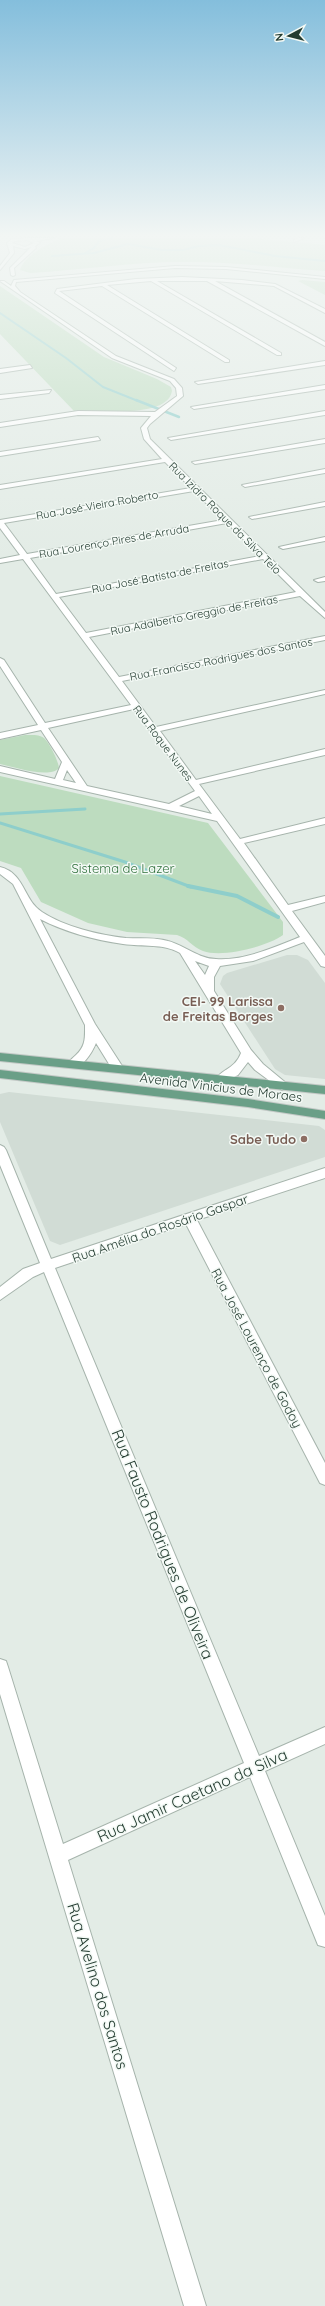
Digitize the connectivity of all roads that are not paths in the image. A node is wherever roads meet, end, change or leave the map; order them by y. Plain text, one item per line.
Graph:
1 (97, 346) edge
2 (138, 346) edge
3 (202, 346) edge
4 (265, 346) edge
5 (279, 354) dead end
6 (227, 361) dead end
7 (325, 363) edge
8 (30, 367) dead end
9 (174, 369) dead end
10 (0, 372) edge
11 (198, 382) dead end
12 (325, 387) edge
13 (48, 391) dead end
14 (0, 397) edge
15 (194, 407) dead end
16 (325, 413) edge
17 (155, 414) junction
18 (0, 425) edge
19 (171, 438) dead end
20 (98, 439) dead end
21 (325, 441) edge
22 (0, 454) edge
23 (166, 460) junction
24 (195, 462) dead end
25 (325, 471) edge
26 (245, 485) dead end
27 (0, 487) edge
28 (195, 489) junction
29 (325, 504) edge
30 (252, 517) dead end
31 (229, 521) junction
32 (0, 522) edge
33 (325, 539) edge
34 (283, 547) dead end
35 (26, 556) junction
36 (265, 557) junction
37 (0, 561) edge
38 (302, 593) junction
39 (55, 596) junction
40 (325, 616) edge
41 (85, 636) junction
42 (325, 638) edge
43 (0, 660) edge
44 (117, 680) junction
45 (325, 692) edge
46 (136, 706) junction
47 (43, 727) junction
48 (153, 730) junction
49 (0, 736) edge
50 (325, 752) edge
51 (66, 762) junction
52 (0, 769) edge
53 (58, 781) junction
54 (193, 783) junction
55 (83, 787) junction
56 (199, 792) junction
57 (171, 807) junction
58 (218, 818) junction
59 (325, 821) edge
60 (238, 842) junction
61 (0, 870) edge
62 (325, 899) edge
63 (28, 906) junction
64 (286, 909) junction
65 (306, 938) junction
66 (183, 950) junction
67 (216, 963) junction
68 (325, 964) edge
69 (209, 991) junction
70 (90, 1025) junction
71 (247, 1053) junction
72 (0, 1057) edge
73 (73, 1064) junction
74 (118, 1069) junction
75 (0, 1074) edge
76 (222, 1079) junction
77 (282, 1086) junction
78 (114, 1088) junction
79 (325, 1090) edge
80 (325, 1115) edge
81 (0, 1150) edge
82 (324, 1175) edge
83 (189, 1217) junction
84 (48, 1265) junction
85 (0, 1294) edge
86 (325, 1478) edge
87 (0, 1667) edge
88 (325, 1735) edge
89 (254, 1766) junction
90 (59, 1855) junction
91 (325, 1938) edge
92 (195, 2306) edge

1 - 17 street
2 - 9 street
3 - 6 street
4 - 5 street
7 - 11 street
8 - 10 street
12 - 15 street
13 - 14 street
16 - 19 street
17 - 18 street
17 - 23 street, Rua Izidro Roque da Silva Telo
20 - 22 street
21 - 24 street
23 - 27 street
23 - 28 street, Rua Izidro Roque da Silva Telo
25 - 26 street
28 - 31 street, Rua Izidro Roque da Silva Telo
28 - 32 street, Rua José Vieira Roberto
29 - 30 street
31 - 35 street, Rua Lourenço Pires de Arruda
31 - 36 street, Rua Izidro Roque da Silva Telo
32 - 35 street, Rua Roque Nunes
33 - 34 street
35 - 37 street, Rua Lourenço Pires de Arruda
35 - 39 street, Rua Roque Nunes
36 - 38 street, Rua Izidro Roque da Silva Telo
36 - 39 street, Rua José Batista de Freitas
38 - 40 street, Rua Izidro Roque da Silva Telo
38 - 41 street, Rua Adalberto Greggio de Freitas
39 - 41 street, Rua Roque Nunes
41 - 44 street, Rua Roque Nunes
42 - 44 street, Rua Francisco Rodrigues dos Santos
43 - 47 street
44 - 46 street, Rua Roque Nunes
45 - 48 street
46 - 47 street
46 - 48 street, Rua Roque Nunes
47 - 49 street
47 - 51 street
48 - 54 street, Rua Roque Nunes
50 - 54 street
51 - 53 street
51 - 55 street
52 - 53 street
53 - 55 street
54 - 56 street, Rua Roque Nunes
55 - 57 street
56 - 57 street
56 - 58 street, Rua Roque Nunes
57 - 58 street
58 - 60 street, Rua Roque Nunes
59 - 60 street
60 - 64 street, Rua Roque Nunes
61 - 63 street
62 - 64 street
63 - 66 street
63 - 70 street
64 - 65 street, Rua Roque Nunes
65 - 67 street
65 - 68 street, Rua Roque Nunes
66 - 67 street
66 - 69 street
67 - 69 street
69 - 71 street
70 - 73 street
70 - 74 street
71 - 76 street
71 - 77 street
72 - 73 main road, Avenida Vinicius de Moraes
73 - 74 main road, Avenida Vinicius de Moraes
74 - 76 main road, Avenida Vinicius de Moraes
74 - 78 main road
75 - 78 main road, Avenida Vinicius de Moraes
76 - 77 main road, Avenida Vinicius de Moraes
77 - 79 main road, Avenida Vinicius de Moraes
78 - 80 main road, Avenida Vinicius de Moraes
81 - 84 street, Rua Fausto Rodrigues de Oliveira
82 - 83 street, Rua Amélia do Rosário Gaspar
83 - 84 street, Rua Amélia do Rosário Gaspar
83 - 86 street, Rua José Lourenço de Godoy
84 - 85 street, Rua Amélia do Rosário Gaspar
84 - 89 street, Rua Fausto Rodrigues de Oliveira
87 - 90 street, Rua Avelino dos Santos
88 - 89 street, Rua Jamir Caetano da Silva
89 - 90 street, Rua Jamir Caetano da Silva
89 - 91 street, Rua Fausto Rodrigues de Oliveira
90 - 92 street, Rua Avelino dos Santos

